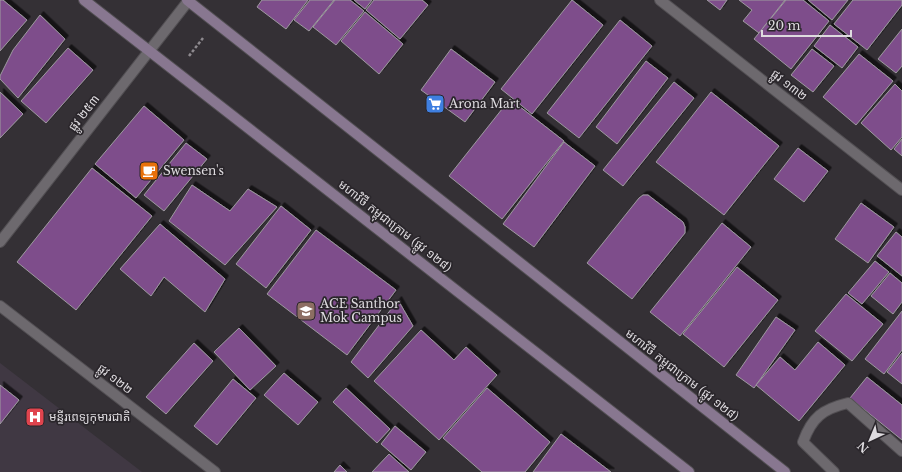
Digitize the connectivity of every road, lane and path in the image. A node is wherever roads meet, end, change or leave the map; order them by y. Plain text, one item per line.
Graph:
1 (84, 0) edge
2 (188, 0) edge
3 (660, 0) edge
4 (216, 23) junction
5 (149, 51) junction
6 (176, 72) junction
7 (902, 190) edge
8 (0, 242) edge
9 (0, 306) edge
10 (902, 451) edge
11 (214, 472) edge
12 (689, 472) edge
13 (785, 472) edge
14 (834, 472) edge

1 - 5 main road, មហាវិថី កម្ពុជាក្រោម (ផ្លូវ ១២៨)
2 - 4 main road, មហាវិថី កម្ពុជាក្រោម (ផ្លូវ ១២៨)
2 - 5 street, ផ្លូវ ២៥៣
3 - 7 street, ផ្លូវ ១៣២
4 - 6 path
4 - 13 main road, មហាវិថី កម្ពុជាក្រោម (ផ្លូវ ១២៨)
5 - 6 main road, មហាវិថី កម្ពុជាក្រោម (ផ្លូវ ១២៨)
5 - 8 street, ផ្លូវ ២៥៣
6 - 12 main road, មហាវិថី កម្ពុជាក្រោម (ផ្លូវ ១២៨)
9 - 11 street, ផ្លូវ ១២២
10 - 14 street

